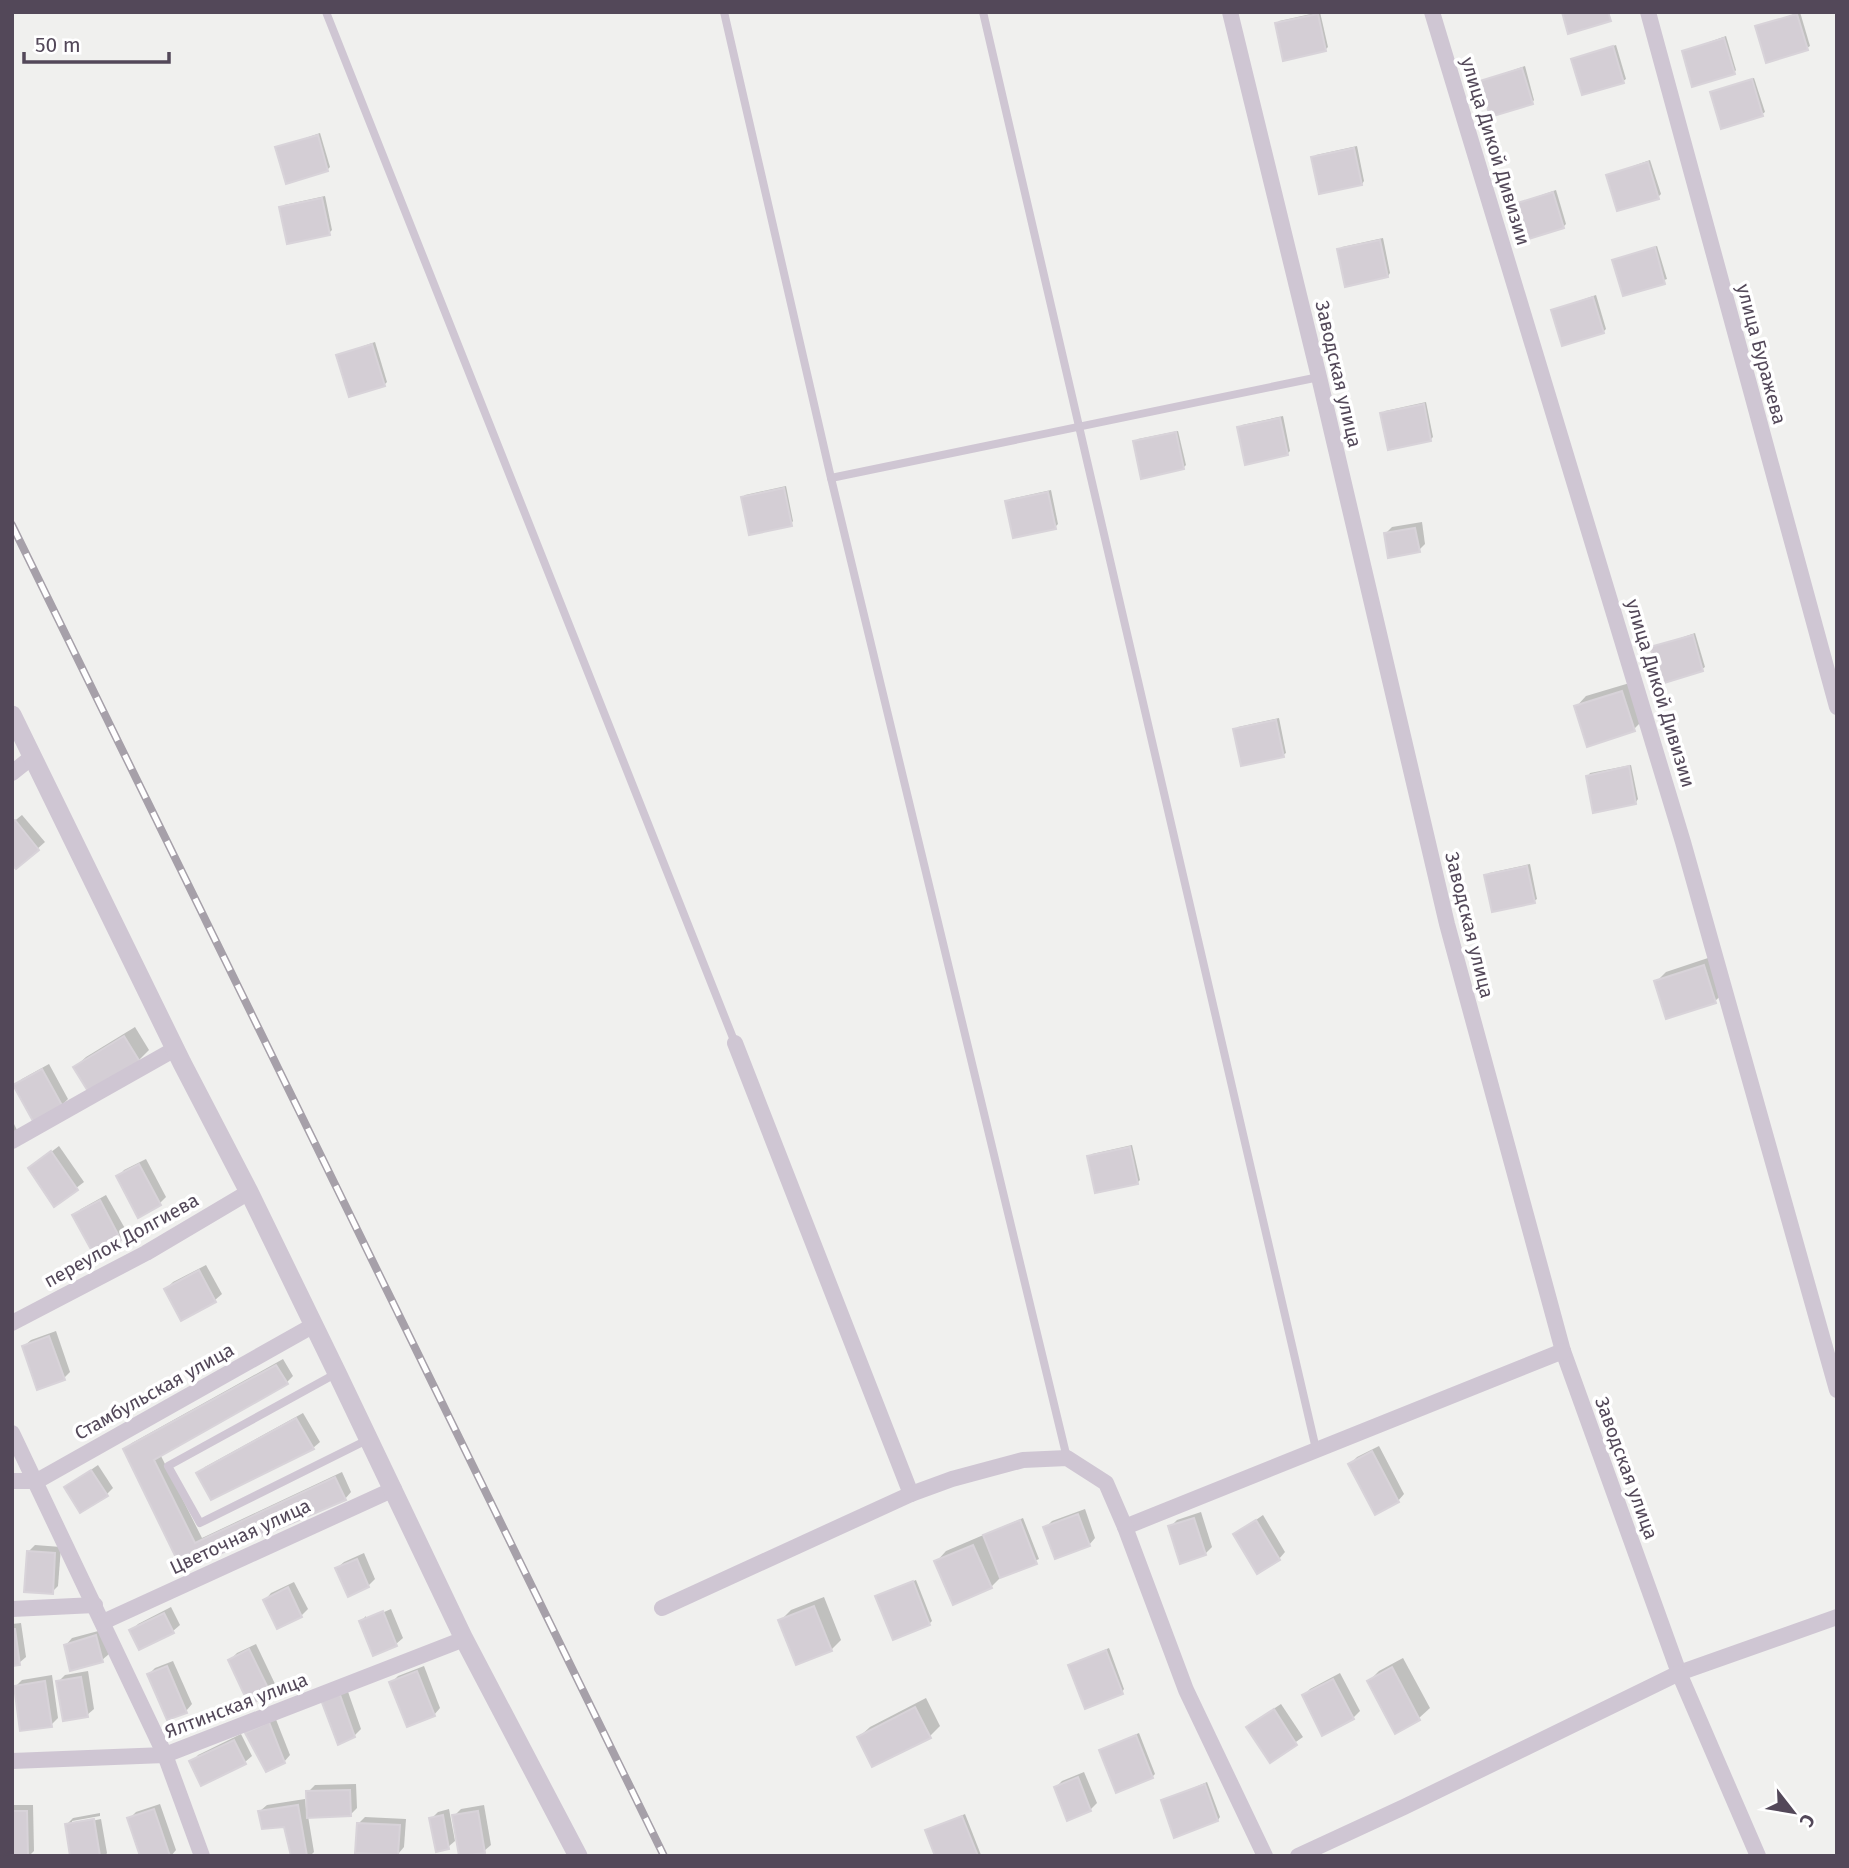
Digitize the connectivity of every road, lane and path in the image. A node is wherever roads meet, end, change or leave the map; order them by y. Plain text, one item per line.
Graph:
1 (326, 12) edge
2 (724, 12) edge
3 (983, 12) edge
4 (1230, 12) edge
5 (1432, 12) edge
6 (1648, 12) edge
7 (1319, 377) junction
8 (1078, 427) junction
9 (831, 478) junction
10 (1837, 707) edge
11 (12, 715) edge
12 (32, 757) junction
13 (12, 773) edge
14 (734, 1043) joint
15 (175, 1049) junction
16 (12, 1141) edge
17 (249, 1192) junction
18 (12, 1323) edge
19 (314, 1325) junction
20 (1563, 1351) junction
21 (337, 1373) junction
22 (1837, 1390) edge
23 (12, 1433) edge
24 (369, 1439) junction
25 (1316, 1449) junction
26 (1067, 1458) junction
27 (12, 1481) edge
28 (37, 1481) junction
29 (394, 1489) junction
30 (911, 1494) junction
31 (1125, 1527) junction
32 (95, 1605) junction
33 (662, 1608) dead end
34 (12, 1609) edge
35 (1837, 1617) edge
36 (103, 1622) junction
37 (464, 1639) junction
38 (1679, 1672) junction
39 (165, 1755) junction
40 (12, 1761) edge
41 (202, 1856) edge
42 (578, 1856) edge
43 (1265, 1856) edge
44 (1298, 1856) edge
45 (1758, 1856) edge

1 - 14 lane
2 - 9 lane
3 - 8 lane
4 - 7 street, Заводская улица
5 - 22 street, улица Дикой Дивизии
6 - 10 street, улица Буражева
7 - 8 lane
7 - 20 street, Заводская улица
8 - 9 lane
8 - 25 lane
9 - 26 lane
11 - 12 street
12 - 13 street
12 - 15 street
14 - 30 street
15 - 16 street
15 - 17 street
17 - 18 street, переулок Долгиева
17 - 19 street
19 - 21 street
19 - 28 street, Стамбульская улица
20 - 25 street
20 - 38 street, Заводская улица
21 - 24 street
21 - 24 lane
23 - 28 street
24 - 29 street
25 - 31 street
26 - 30 street
26 - 31 street
27 - 28 street, Стамбульская улица
28 - 32 street
29 - 36 street, Цветочная улица
29 - 37 street
30 - 33 street
31 - 43 street
32 - 34 street
32 - 36 street
35 - 38 street
36 - 39 street
37 - 39 street, Ялтинская улица
37 - 42 street
38 - 44 street
38 - 45 street, Заводская улица
39 - 40 street, Ялтинская улица
39 - 41 street

